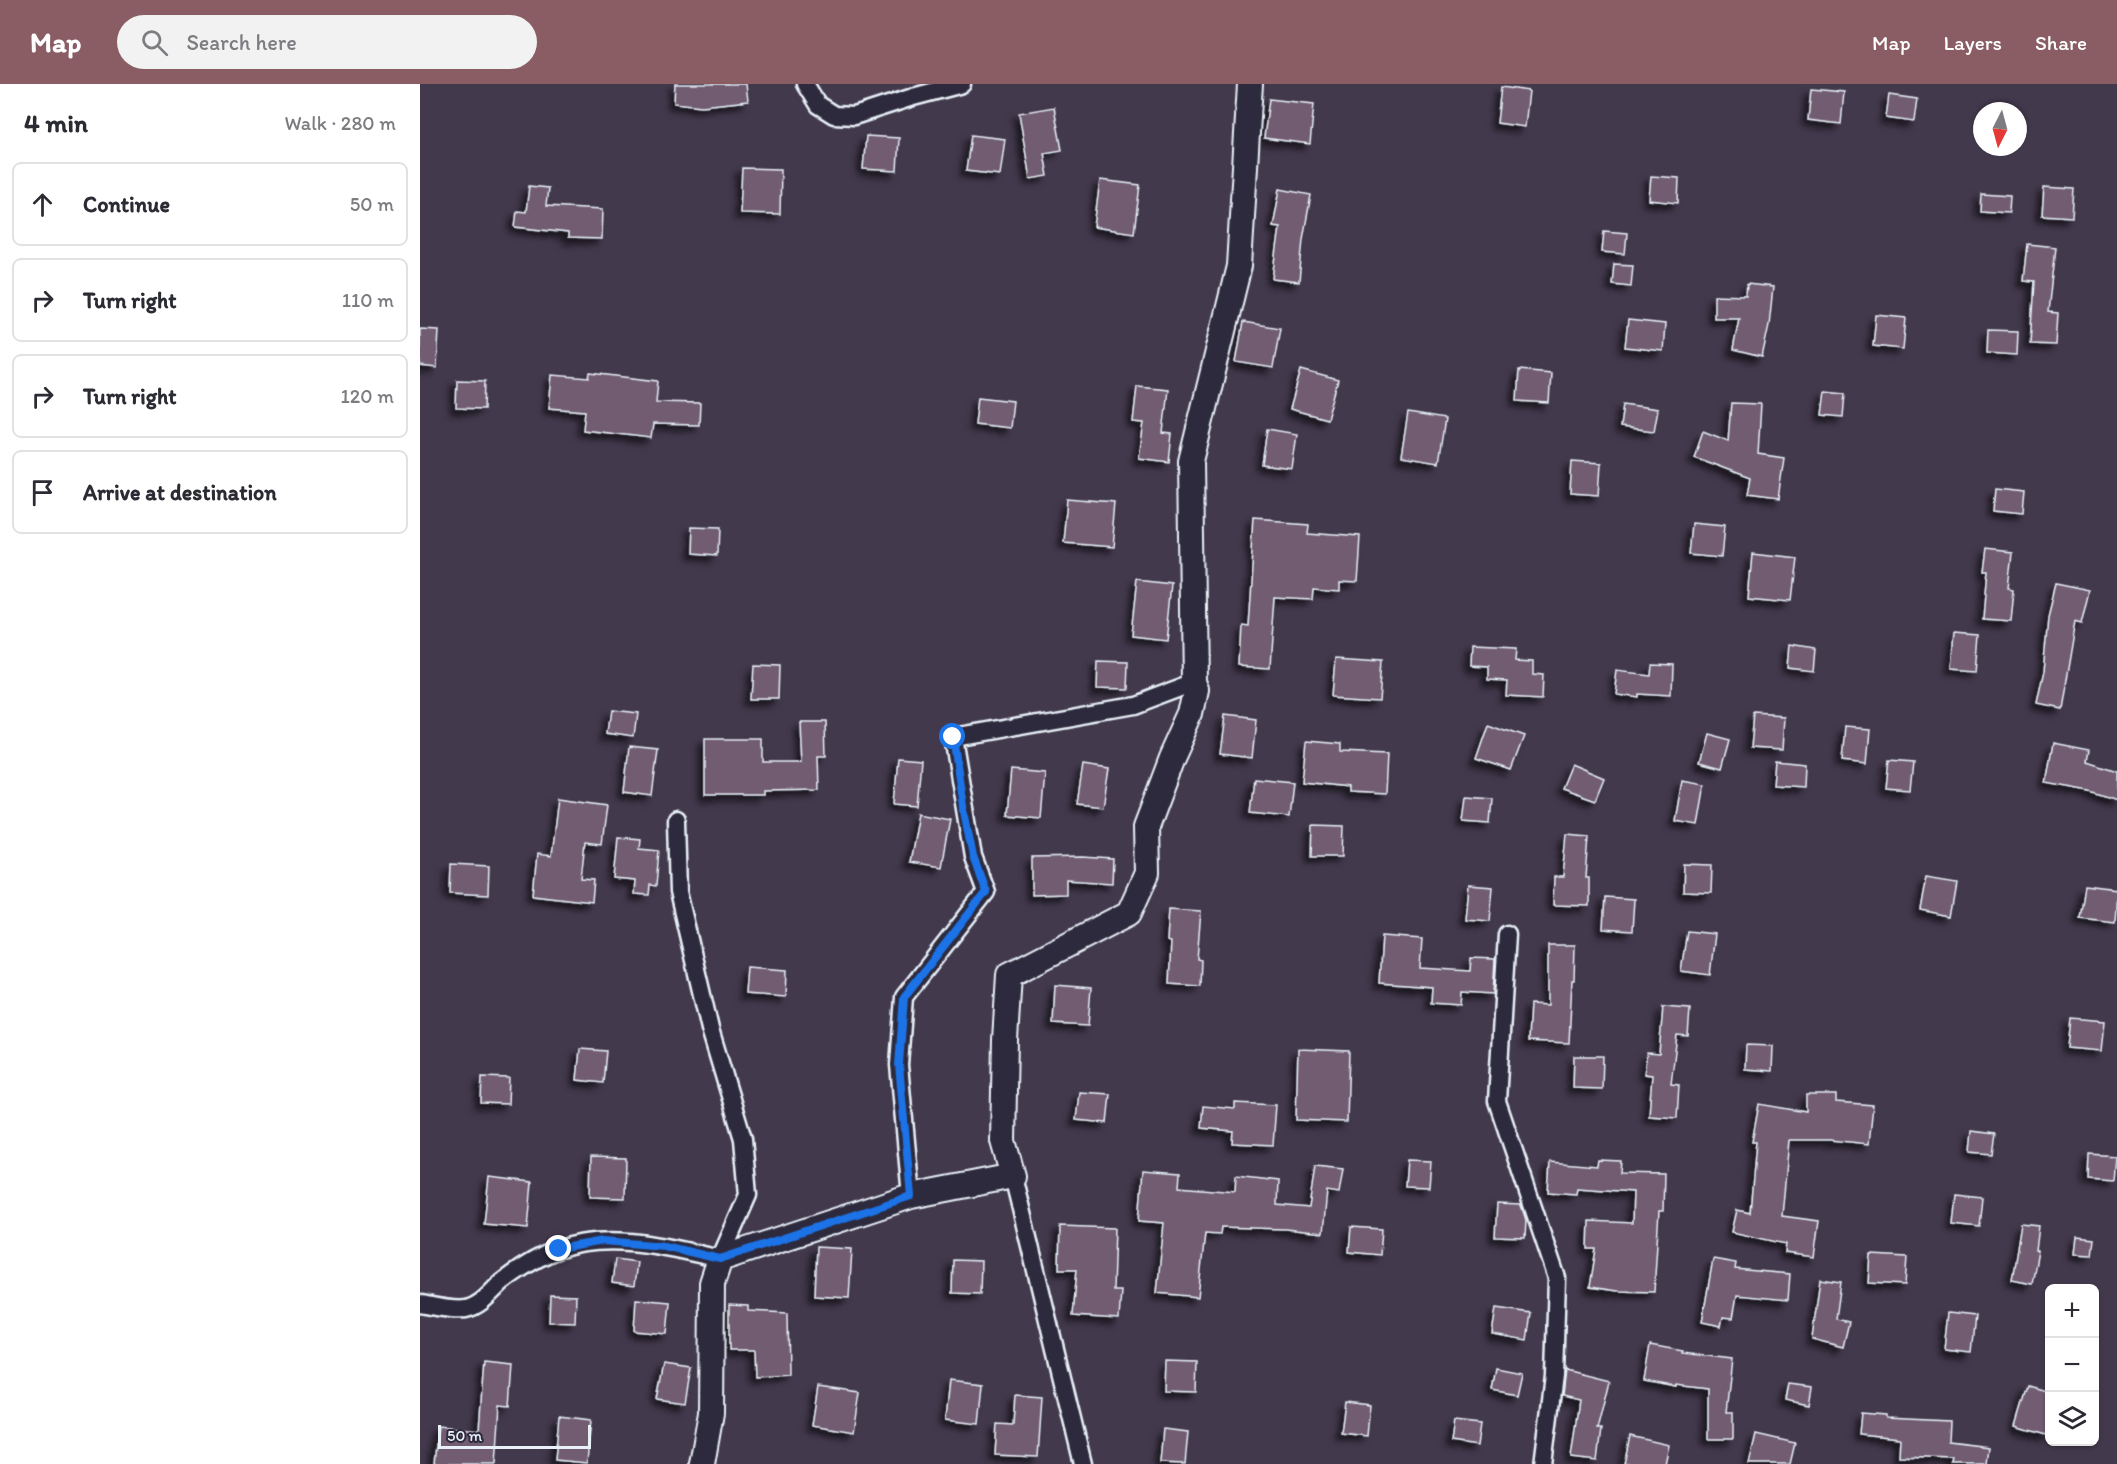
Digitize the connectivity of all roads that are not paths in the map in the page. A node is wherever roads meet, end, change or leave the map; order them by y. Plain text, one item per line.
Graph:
1 (805, 84) edge
2 (962, 84) edge
3 (1250, 84) edge
4 (1194, 682) junction
5 (676, 820) dead end
6 (1507, 934) dead end
7 (1013, 1176) junction
8 (911, 1196) junction
9 (720, 1259) junction
10 (420, 1304) edge
11 (702, 1464) edge
12 (1083, 1464) edge
13 (1543, 1464) edge

1 - 2 street
3 - 4 main road
4 - 7 main road
4 - 8 street
5 - 9 street
6 - 13 street
7 - 8 main road
7 - 12 street
8 - 9 main road
9 - 10 street
9 - 11 main road

